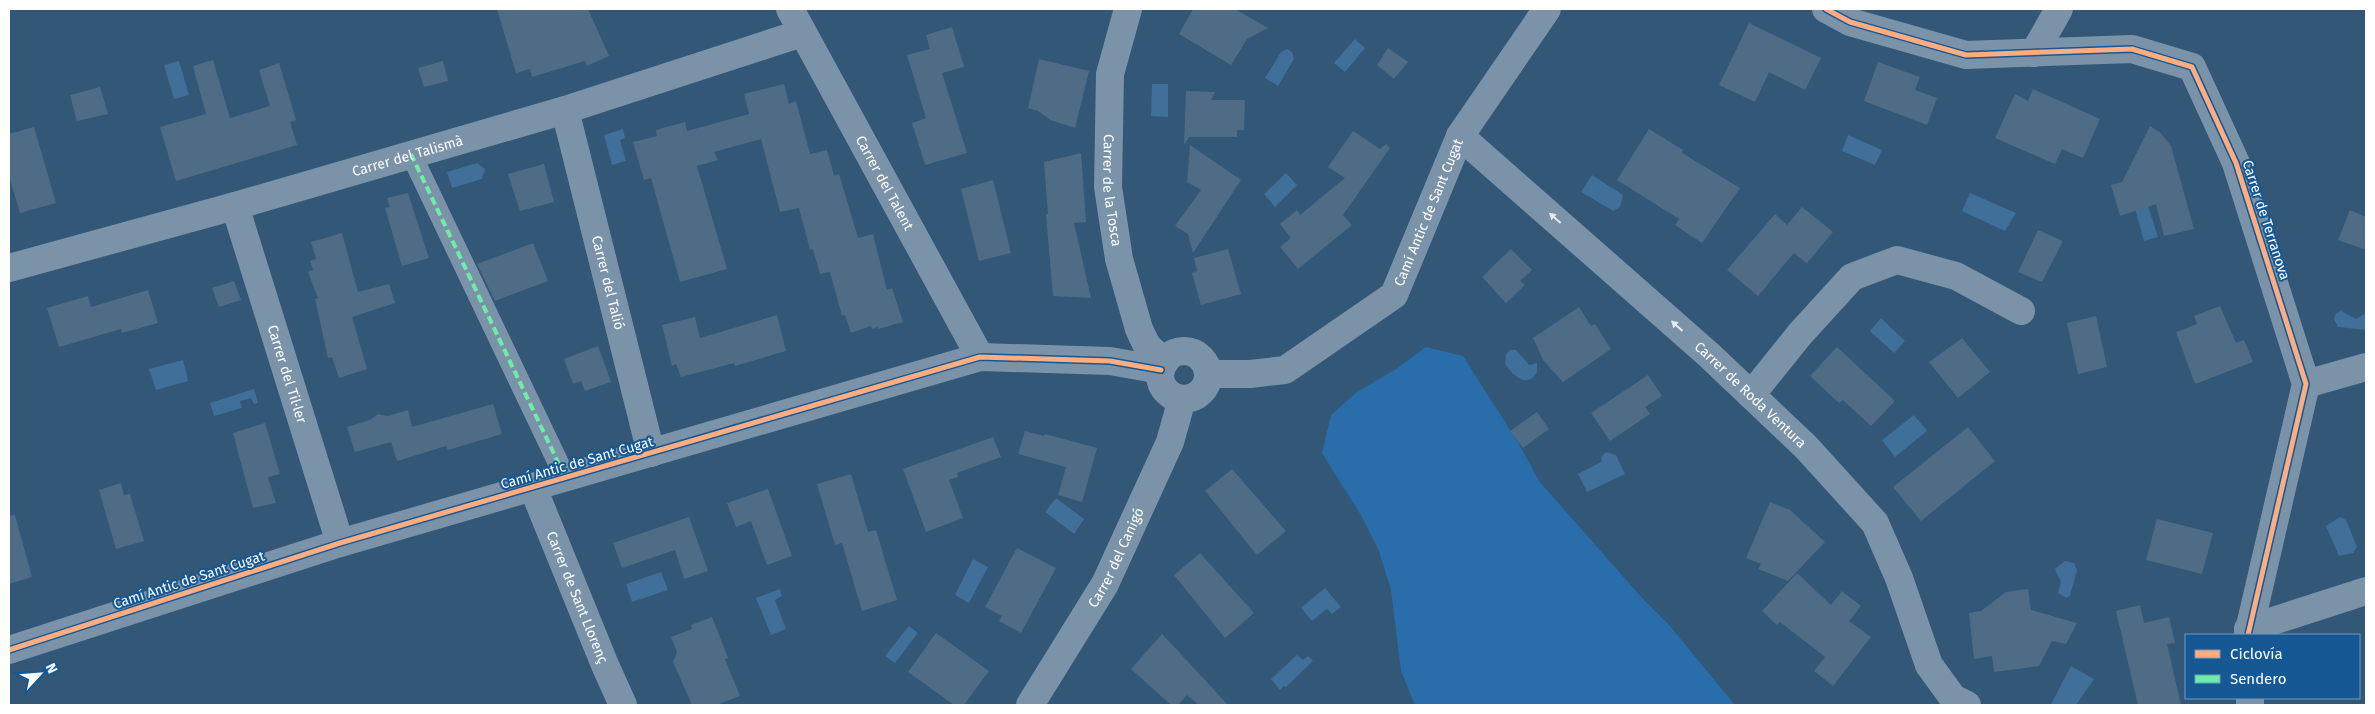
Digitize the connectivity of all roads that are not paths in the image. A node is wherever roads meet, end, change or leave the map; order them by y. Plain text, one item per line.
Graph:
1 (790, 9) edge
2 (1128, 9) edge
3 (1547, 9) edge
4 (1826, 9) edge
5 (2059, 9) edge
6 (802, 33) junction
7 (2034, 53) junction
8 (565, 110) junction
9 (1460, 136) junction
10 (411, 154) junction
11 (235, 206) junction
12 (9, 268) edge
13 (2021, 311) dead end
14 (980, 357) junction
15 (1163, 366) junction
16 (2366, 367) edge
17 (1208, 374) junction
18 (2306, 384) junction
19 (1751, 395) junction
20 (1182, 399) junction
21 (652, 453) junction
22 (566, 479) junction
23 (533, 488) junction
24 (340, 543) junction
25 (2366, 591) edge
26 (2248, 632) edge
27 (9, 650) edge
28 (1956, 703) edge
29 (623, 705) edge
30 (1030, 705) edge

1 - 6 street, Carrer del Talent
2 - 15 street, Carrer de la Tosca
3 - 9 street, Camí Antic de Sant Cugat
4 - 7 street, Carrer de Terranova
5 - 7 street
6 - 8 street, Carrer del Talismà
6 - 14 street, Carrer del Talent
7 - 18 street, Carrer de Terranova
8 - 10 street, Carrer del Talismà
8 - 21 street, Carrer del Talió
9 - 17 street, Camí Antic de Sant Cugat
19 -> 9 street, Carrer de Roda Ventura
10 - 11 street, Carrer del Talismà
10 - 22 street
11 - 12 street, Carrer del Talismà
11 - 24 street, Carrer del Til·ler
13 - 19 street
14 - 15 street, Camí Antic de Sant Cugat
14 - 21 street, Camí Antic de Sant Cugat
15 - 17 street
15 - 20 street
16 - 18 street
17 - 20 street
18 - 26 street
19 - 28 street, Carrer de Roda Ventura
20 - 30 street, Carrer del Canigó
21 - 22 street, Camí Antic de Sant Cugat
22 - 23 street, Camí Antic de Sant Cugat
23 - 24 street, Camí Antic de Sant Cugat
23 - 29 street, Carrer de Sant Llorenç
24 - 27 street, Camí Antic de Sant Cugat
25 - 26 street

